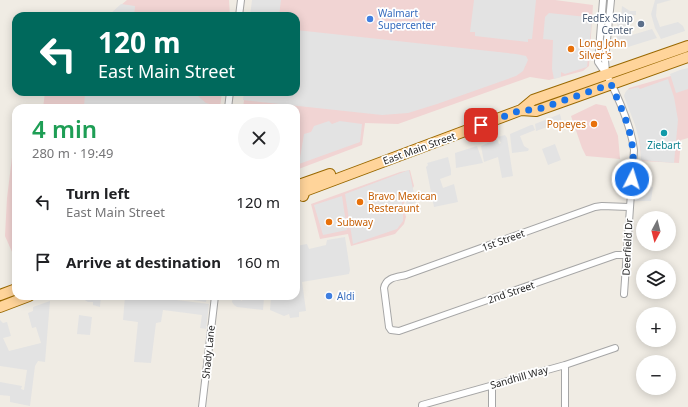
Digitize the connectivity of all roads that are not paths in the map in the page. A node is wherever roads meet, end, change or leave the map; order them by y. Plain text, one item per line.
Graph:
1 (241, 0) edge
2 (603, 0) edge
3 (611, 0) edge
4 (240, 12) edge
5 (688, 46) edge
6 (688, 57) edge
7 (608, 78) junction
8 (362, 169) junction
9 (300, 185) edge
10 (300, 197) edge
11 (629, 207) junction
12 (627, 255) junction
13 (12, 290) edge
14 (624, 294) dead end
15 (0, 295) edge
16 (17, 300) edge
17 (215, 300) edge
18 (0, 306) edge
19 (394, 331) joint
20 (616, 348) dead end
21 (565, 365) junction
22 (492, 385) junction
23 (422, 406) edge
24 (202, 407) edge
25 (492, 407) edge
26 (565, 407) edge

1 - 4 street
2 - 7 street
3 - 7 street
5 - 7 main road, East Main Street
6 - 7 main road, East Main Street
7 - 8 main road, East Main Street
7 - 11 street, Deerfield Dr
8 - 9 main road, East Main Street
8 - 10 main road
11 - 12 street, Deerfield Dr
11 - 19 street, 1st Street
12 - 14 street, Deerfield Dr
12 - 19 street, 2nd Street
13 - 15 main road
16 - 18 main road
17 - 24 street, Shady Lane
20 - 21 street, Sandhill Way
21 - 22 street, Sandhill Way
21 - 26 street
22 - 23 street, Sandhill Way
22 - 25 street

